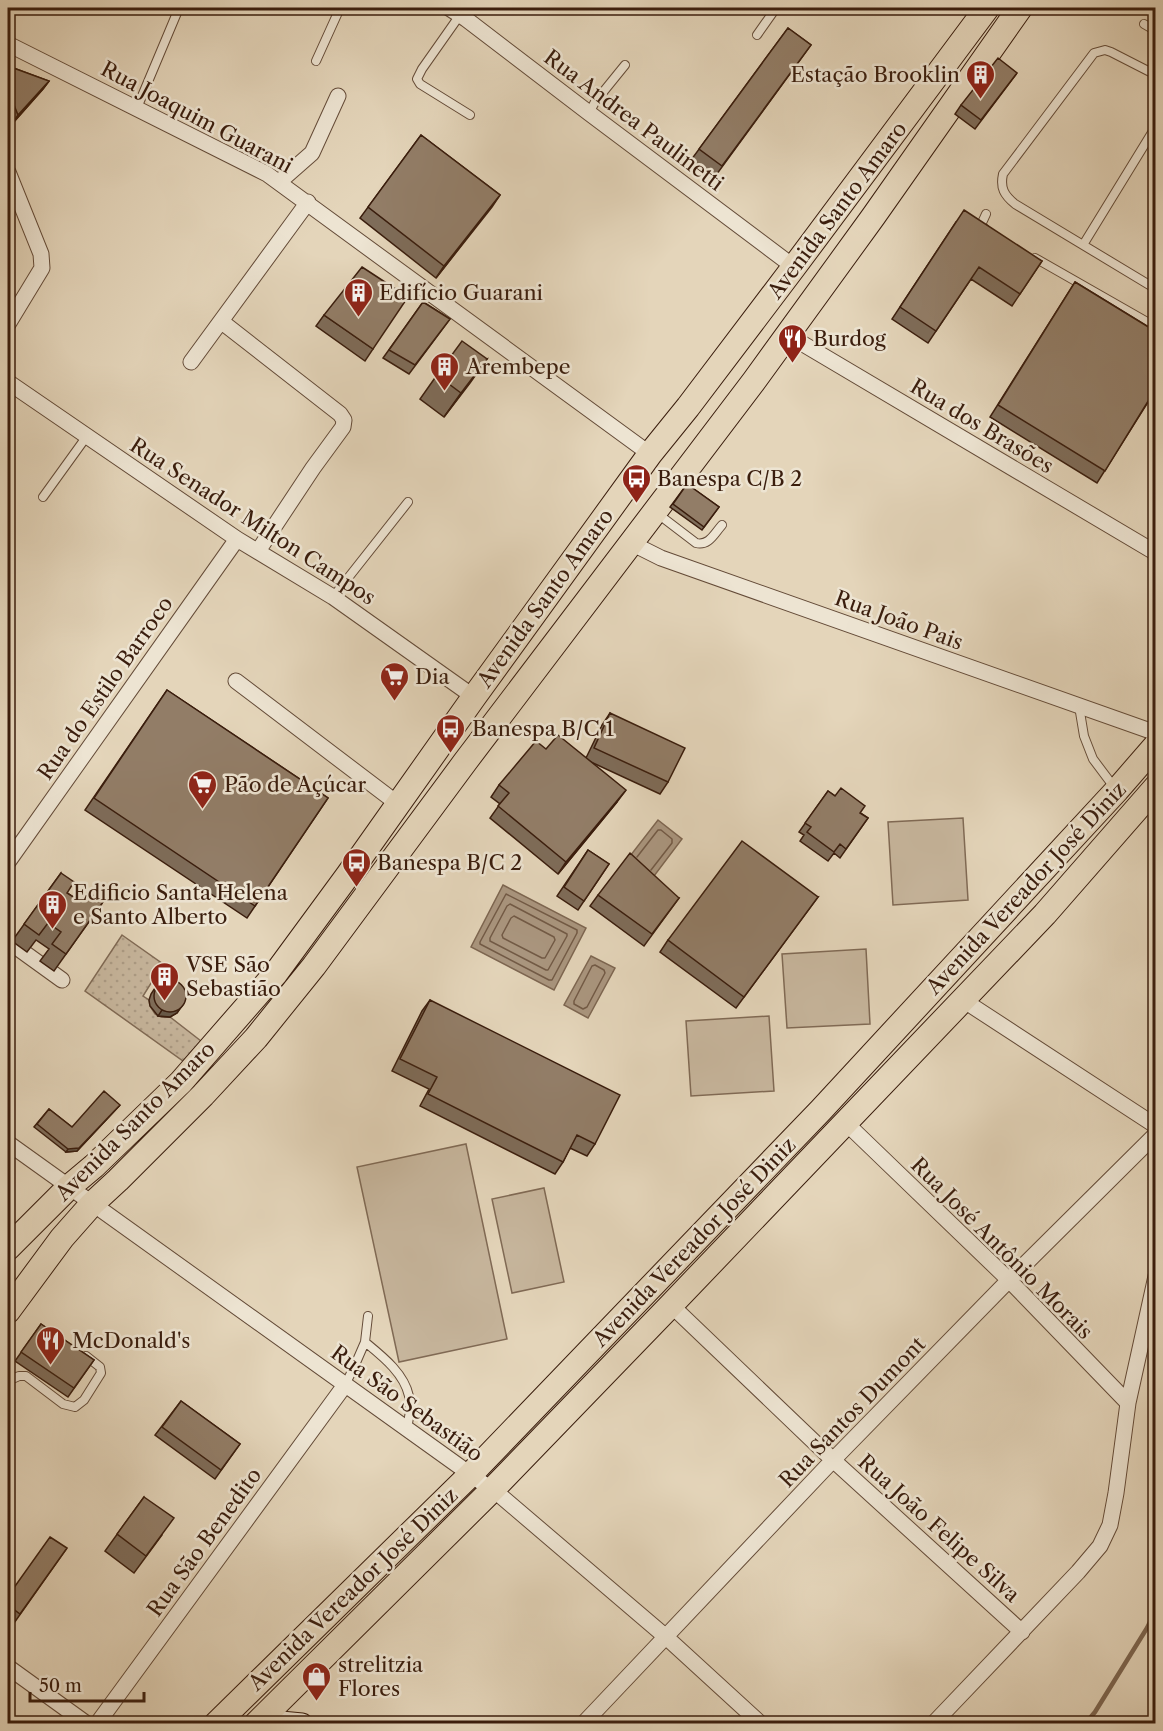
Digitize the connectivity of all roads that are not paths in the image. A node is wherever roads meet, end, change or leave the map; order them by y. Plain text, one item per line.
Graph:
1 (179, 8) edge
2 (340, 8) edge
3 (776, 8) edge
4 (987, 8) edge
5 (1020, 8) edge
6 (462, 12) edge
7 (1144, 24) dead end
8 (1155, 31) edge
9 (757, 35) dead end
10 (8, 44) edge
11 (316, 61) dead end
12 (625, 65) dead end
13 (1155, 75) edge
14 (338, 96) dead end
15 (137, 108) junction
16 (589, 113) junction
17 (470, 115) dead end
18 (1155, 126) edge
19 (8, 172) edge
20 (279, 182) junction
21 (308, 202) junction
22 (986, 214) dead end
23 (996, 236) edge
24 (1083, 245) junction
25 (1026, 253) edge
26 (794, 267) junction
27 (1151, 286) dead end
28 (222, 322) junction
29 (8, 324) edge
30 (1155, 327) edge
31 (788, 335) junction
32 (191, 362) dead end
33 (8, 382) edge
34 (87, 436) junction
35 (650, 454) junction
36 (43, 497) dead end
37 (408, 502) dead end
38 (654, 512) junction
39 (722, 525) dead end
40 (237, 539) junction
41 (631, 543) junction
42 (258, 551) junction
43 (1155, 553) edge
44 (333, 597) junction
45 (236, 681) dead end
46 (474, 697) junction
47 (1079, 706) junction
48 (1155, 733) edge
49 (1155, 746) edge
50 (1155, 787) edge
51 (1117, 790) junction
52 (398, 804) junction
53 (8, 862) edge
54 (8, 941) edge
55 (62, 980) dead end
56 (963, 1000) junction
57 (846, 1123) junction
58 (1155, 1126) edge
59 (1155, 1134) edge
60 (8, 1143) edge
61 (69, 1187) junction
62 (92, 1204) junction
63 (8, 1248) edge
64 (1155, 1276) edge
65 (1009, 1280) junction
66 (671, 1305) junction
67 (8, 1311) edge
68 (368, 1316) dead end
69 (365, 1342) junction
70 (79, 1351) edge
71 (8, 1381) edge
72 (345, 1385) junction
73 (1128, 1403) junction
74 (406, 1429) junction
75 (832, 1460) junction
76 (470, 1475) junction
77 (492, 1490) junction
78 (1022, 1632) junction
79 (666, 1637) junction
80 (8, 1667) edge
81 (258, 1722) edge
82 (87, 1724) edge
83 (97, 1724) edge
84 (216, 1724) edge
85 (302, 1724) edge
86 (583, 1724) edge
87 (761, 1724) edge
88 (933, 1724) edge

1 - 15 lane
2 - 11 lane
3 - 9 lane
4 - 26 main road, Avenida Santo Amaro
5 - 31 main road, Avenida Santo Amaro
6 - 16 street, Rua Andrea Paulinetti
6 - 17 lane
7 - 8 lane
10 - 15 street, Rua Joaquim Guarani
12 - 16 lane
13 - 24 lane
14 - 20 street
15 - 20 street, Rua Joaquim Guarani
16 - 26 street, Rua Andrea Paulinetti
18 - 24 lane
19 - 29 street
20 - 21 street, Rua Joaquim Guarani
21 - 28 street
21 - 35 street, Rua Joaquim Guarani
22 - 23 lane
24 - 27 lane
25 - 30 lane
26 - 35 main road, Avenida Santo Amaro
28 - 32 street
28 - 42 street
31 - 38 main road, Avenida Santo Amaro
31 - 43 street, Rua dos Brasões
33 - 34 street, Rua Senador Milton Campos
34 - 36 lane
34 - 40 street, Rua Senador Milton Campos
35 - 46 main road, Avenida Santo Amaro
37 - 44 lane
38 - 39 lane
38 - 41 main road, Avenida Santo Amaro
40 - 42 street, Rua Senador Milton Campos
40 - 53 street, Rua do Estilo Barroco
41 - 47 street, Rua João Pais
41 - 62 main road, Avenida Santo Amaro
42 - 44 street, Rua Senador Milton Campos
44 - 46 street, Rua Senador Milton Campos
45 - 52 street
46 - 52 main road, Avenida Santo Amaro
47 - 48 street, Rua João Pais
47 - 51 lane
49 - 51 main road, Avenida Vereador José Diniz
50 - 56 main road, Avenida Vereador José Diniz
51 - 76 main road, Avenida Vereador José Diniz
52 - 61 main road, Avenida Santo Amaro
54 - 55 street
56 - 57 main road, Avenida Vereador José Diniz
56 - 58 street
57 - 65 street, Rua José Antônio Morais
57 - 66 main road, Avenida Vereador José Diniz
59 - 65 street, Rua Santos Dumont
60 - 61 street, Rua São Sebastião
61 - 62 street, Rua São Sebastião
61 - 63 main road, Avenida Santo Amaro
62 - 67 main road, Avenida Santo Amaro
62 - 72 street, Rua São Sebastião
64 - 73 street
65 - 73 street, Rua José Antônio Morais
65 - 75 street, Rua Santos Dumont
66 - 75 street, Rua João Felipe Silva
66 - 77 main road, Avenida Vereador José Diniz
68 - 69 lane
69 - 72 lane
69 - 74 lane
70 - 71 lane
72 - 74 street, Rua São Sebastião
72 - 83 street, Rua São Benedito
73 - 78 street
74 - 76 street, Rua São Sebastião
75 - 78 street, Rua João Felipe Silva
75 - 79 street, Rua Santos Dumont
76 - 77 street, Rua São Sebastião
76 - 84 main road, Avenida Vereador José Diniz
77 - 79 street, Rua São Sebastião
77 - 81 main road, Avenida Vereador José Diniz
78 - 88 street
79 - 86 street, Rua Santos Dumont
79 - 87 street, Rua São Sebastião
80 - 82 street
81 - 85 street

